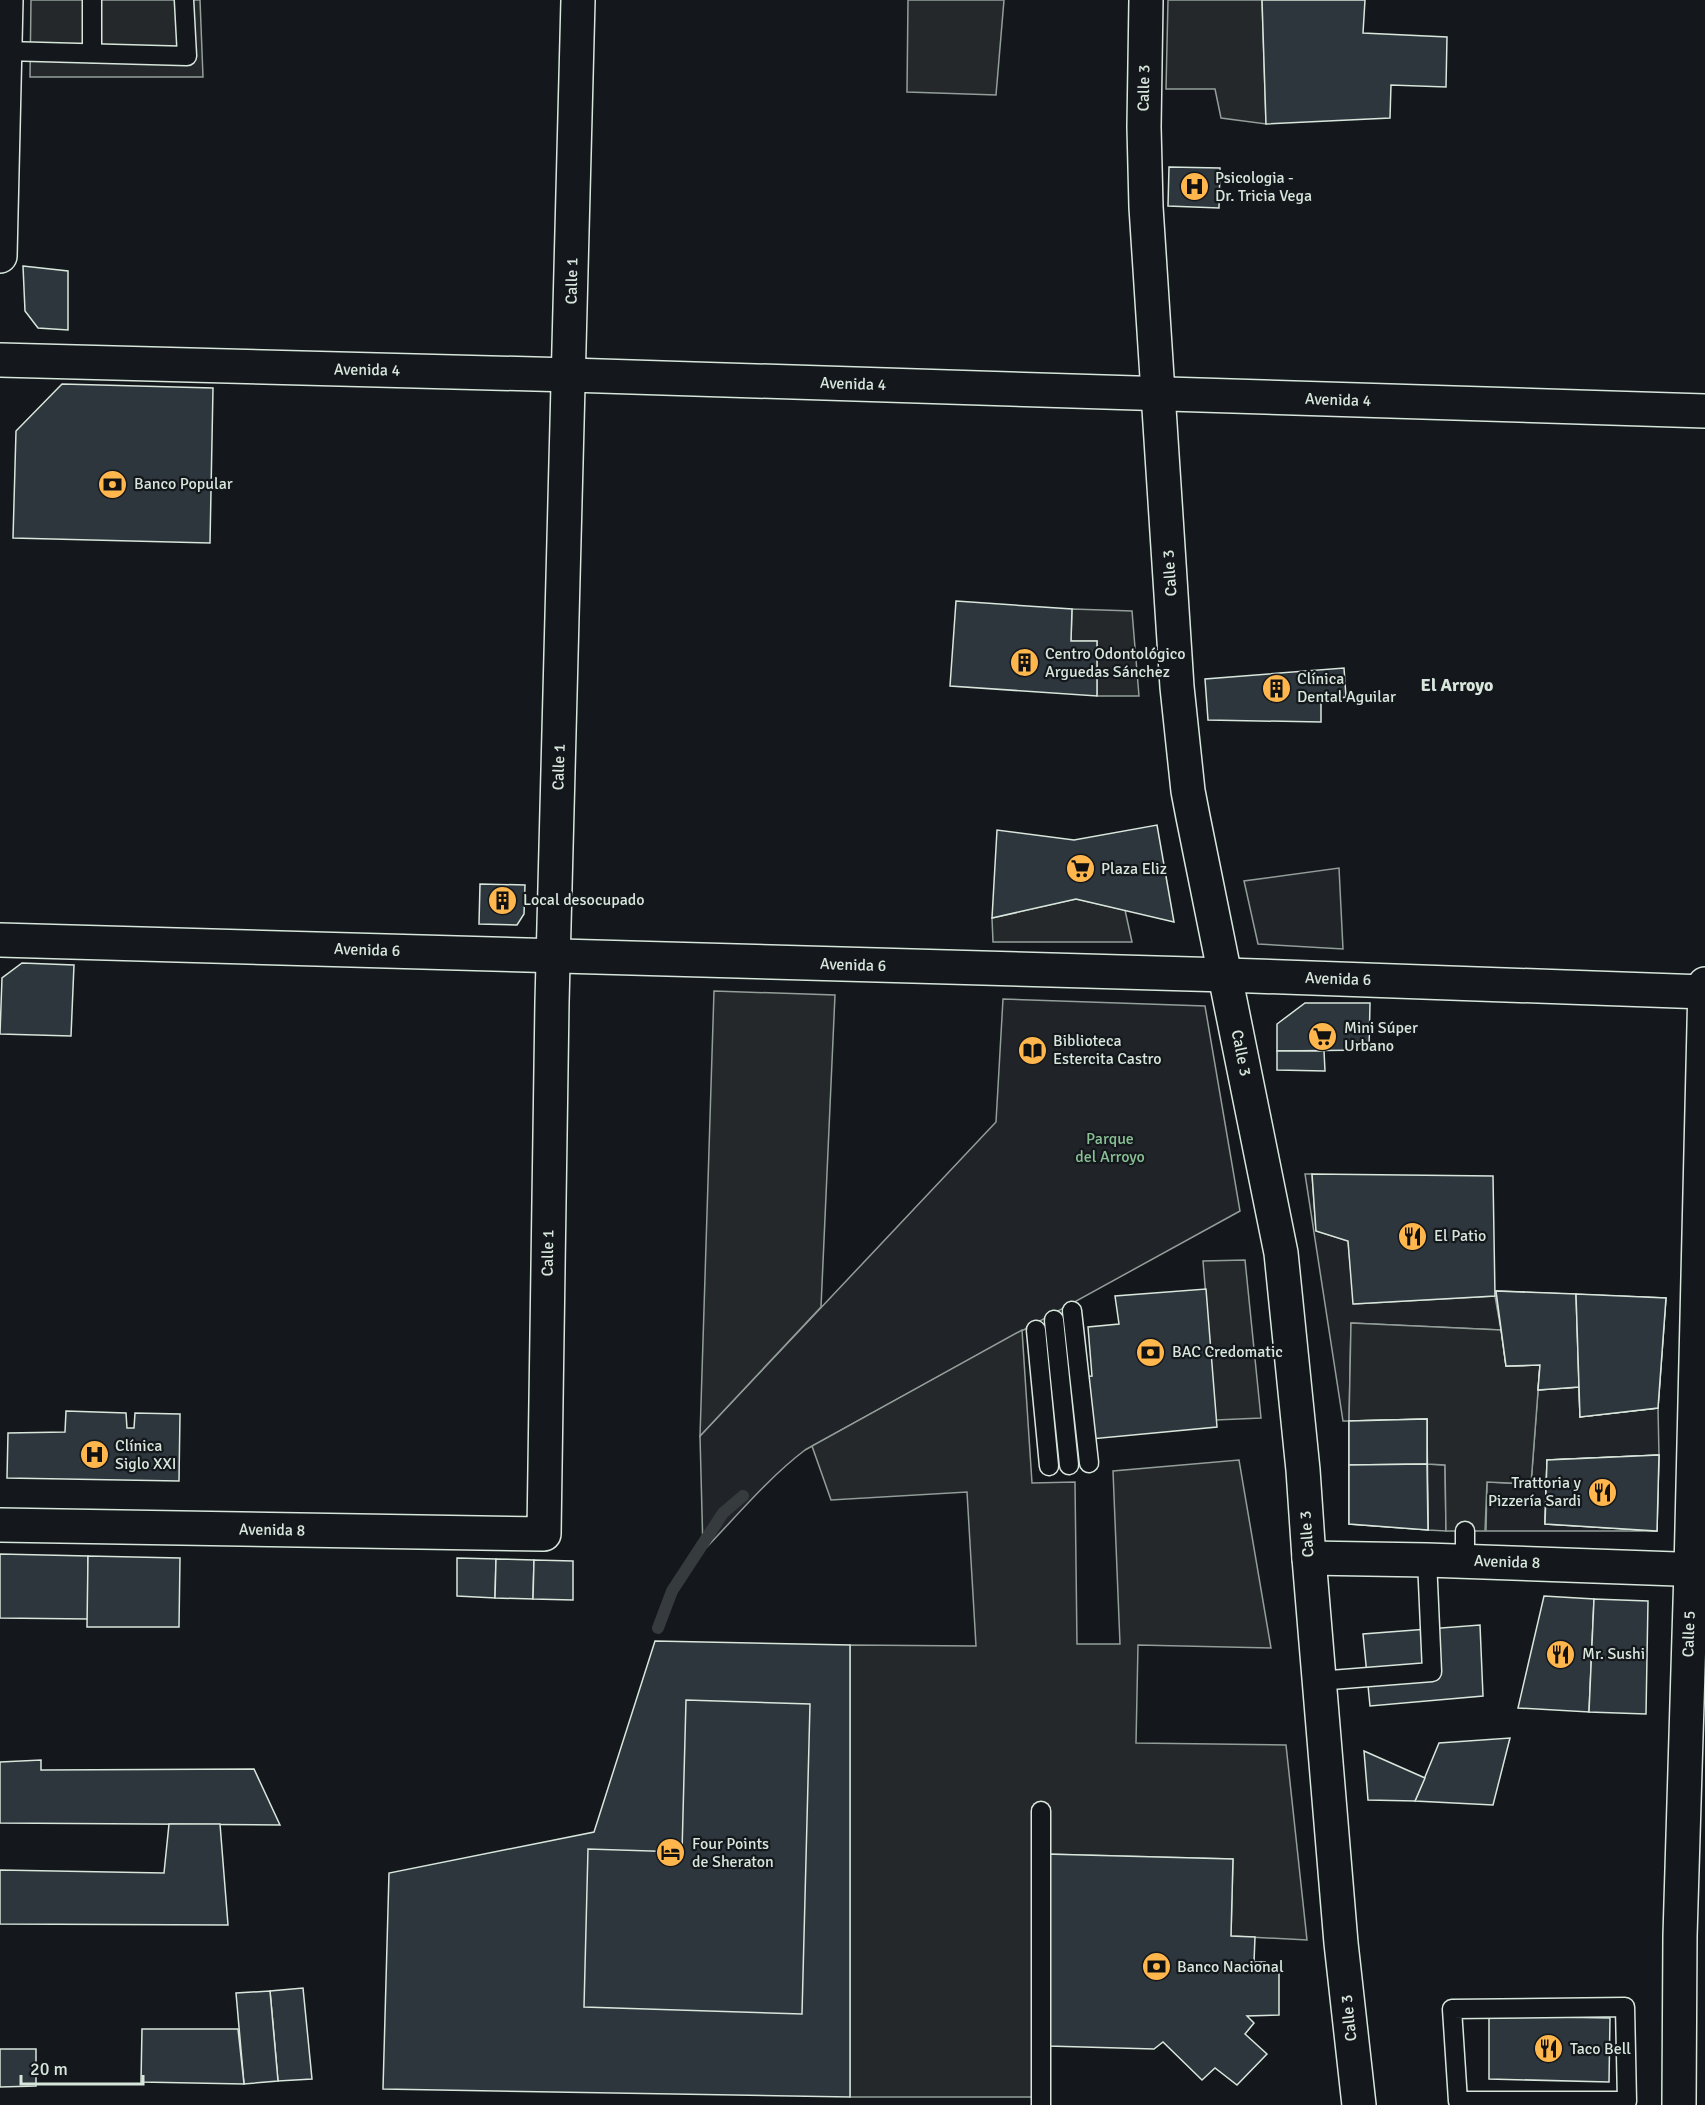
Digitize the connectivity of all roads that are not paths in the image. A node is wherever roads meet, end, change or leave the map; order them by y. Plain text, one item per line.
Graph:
1 (6, 0) edge
2 (92, 0) edge
3 (184, 0) edge
4 (578, 0) edge
5 (1146, 0) edge
6 (5, 51) junction
7 (92, 53) junction
8 (0, 256) edge
9 (0, 360) edge
10 (570, 375) junction
11 (1159, 395) junction
12 (1705, 411) edge
13 (0, 940) edge
14 (554, 956) junction
15 (1226, 975) junction
16 (1705, 984) edge
17 (1705, 992) edge
18 (1072, 1311) dead end
19 (1054, 1320) dead end
20 (1036, 1330) dead end
21 (1089, 1463) dead end
22 (1069, 1465) dead end
23 (1048, 1466) dead end
24 (0, 1525) edge
25 (544, 1534) joint
26 (1309, 1558) junction
27 (1427, 1560) junction
28 (1698, 1570) edge
29 (1318, 1680) junction
30 (1041, 1811) dead end
31 (1452, 2008) joint
32 (1041, 2105) edge
33 (1359, 2105) edge
34 (1679, 2105) edge

1 - 6 street
2 - 7 lane
3 - 7 lane
4 - 10 street, Calle 1
5 - 11 street, Calle 3
6 - 7 lane
6 - 8 street
9 - 10 street, Avenida 4
10 - 11 street, Avenida 4
10 - 14 street, Calle 1
11 - 12 street, Avenida 4
11 - 15 street, Calle 3
13 - 14 street, Avenida 6
14 - 15 street, Avenida 6
14 - 25 street, Calle 1
15 - 17 street, Avenida 6
15 - 26 street, Calle 3
16 - 17 street, Calle 5
17 - 28 street, Calle 5
18 - 21 lane
19 - 22 lane
20 - 23 lane
24 - 25 street, Avenida 8
26 - 27 street, Avenida 8
26 - 29 street, Calle 3
27 - 28 street, Avenida 8
27 - 29 lane
28 - 34 street, Calle 5
29 - 33 street, Calle 3
30 - 32 lane
31 - 31 lane

